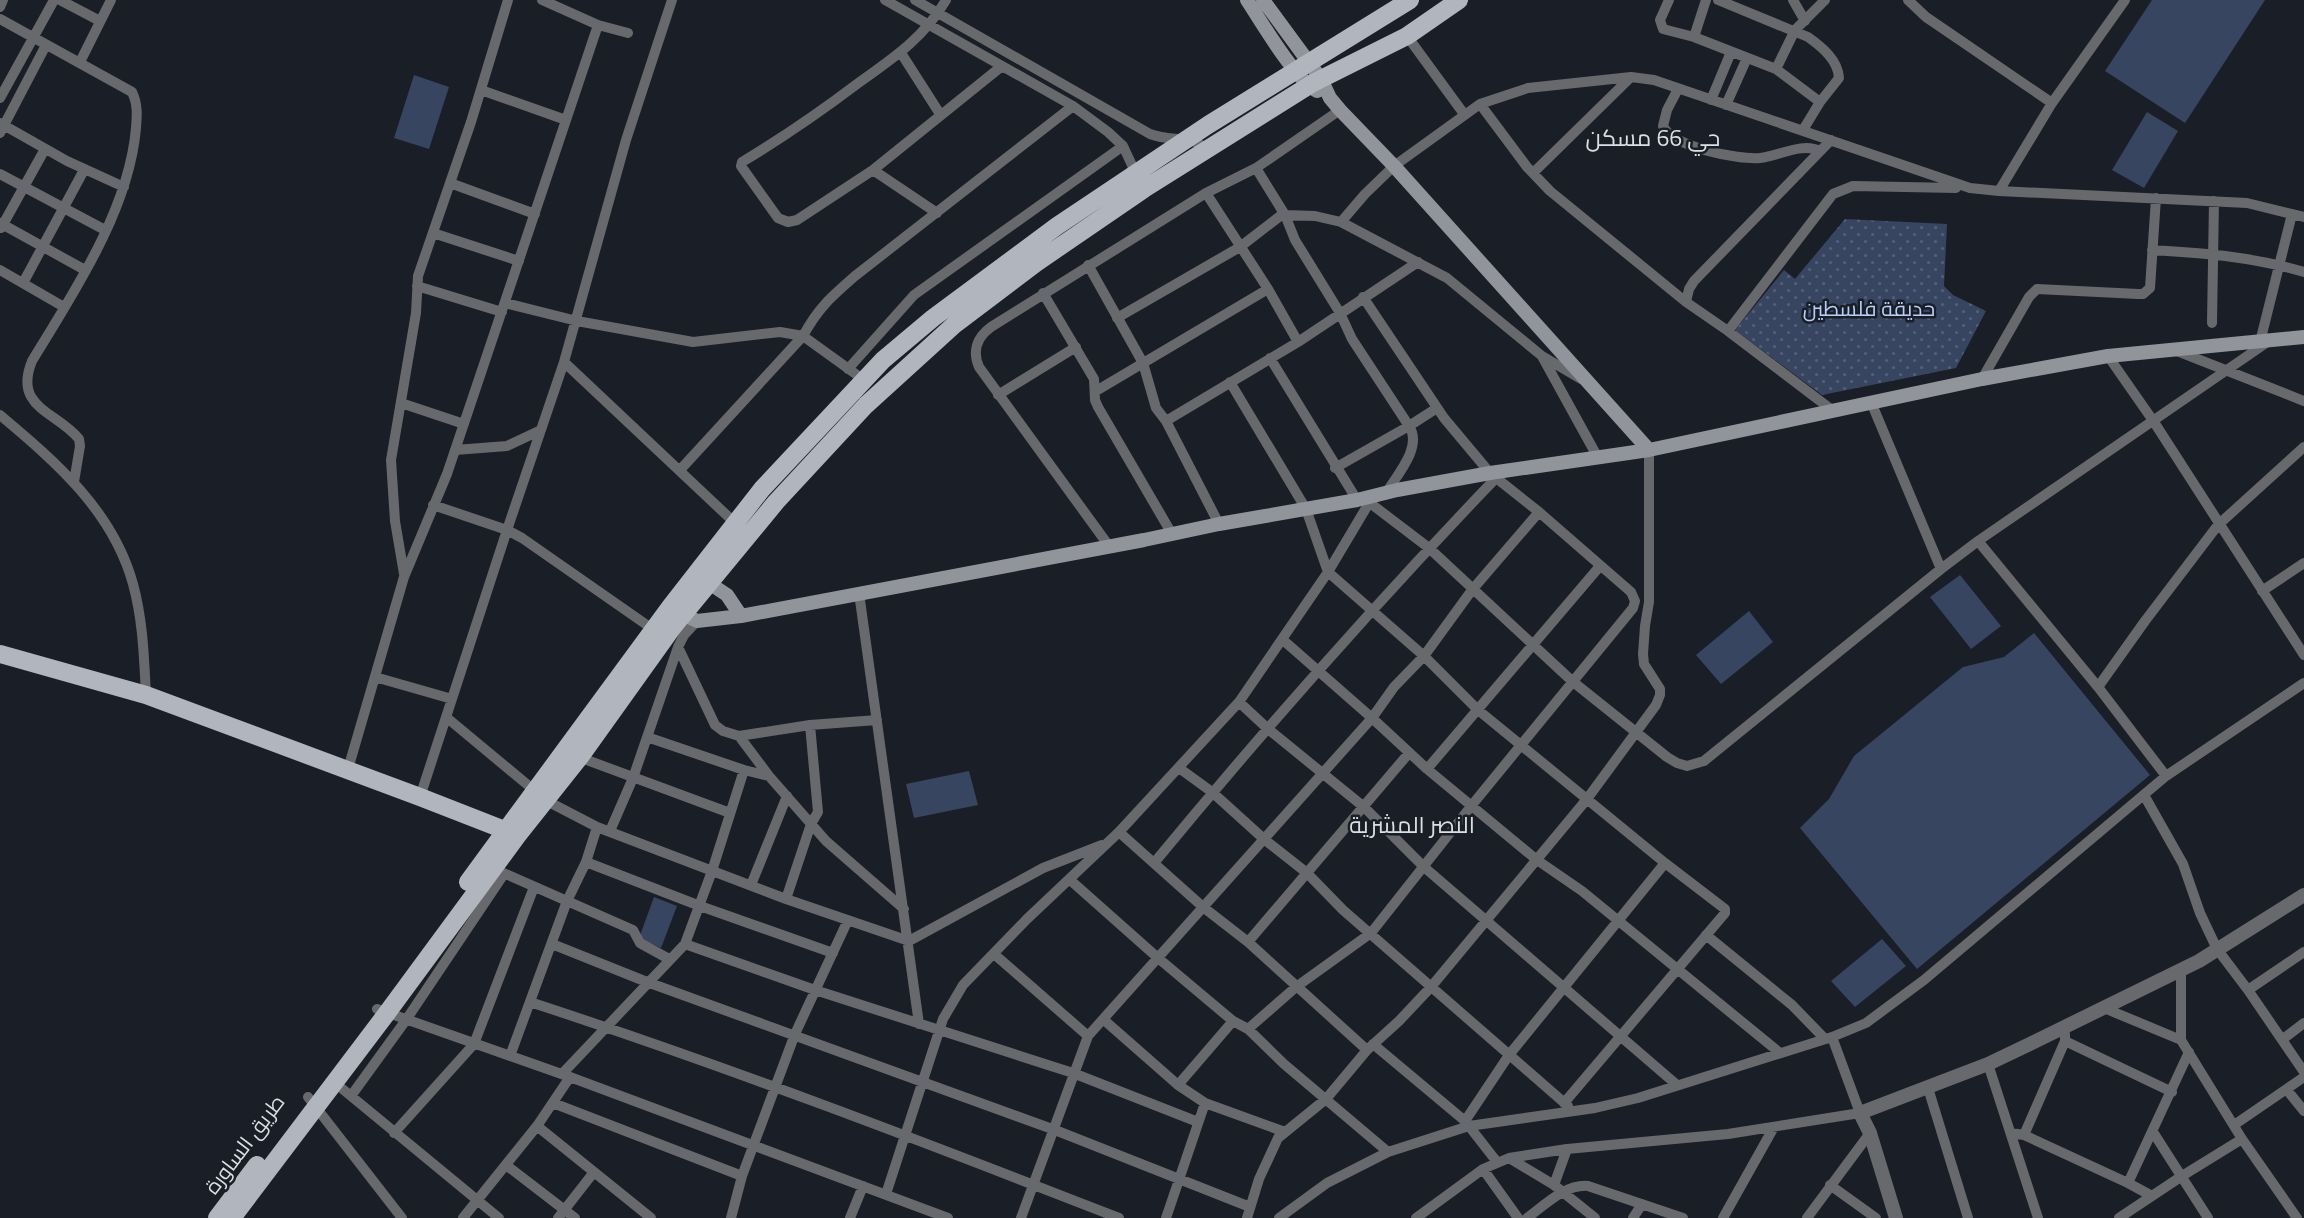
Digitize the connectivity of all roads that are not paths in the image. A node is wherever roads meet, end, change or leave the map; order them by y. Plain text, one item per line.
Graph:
1 (4, 0) edge
2 (54, 0) edge
3 (60, 0) edge
4 (111, 0) edge
5 (508, 0) edge
6 (542, 0) edge
7 (672, 0) edge
8 (885, 0) edge
9 (915, 0) edge
10 (946, 0) edge
11 (1247, 0) edge
12 (1264, 0) edge
13 (1410, 0) edge
14 (1459, 0) edge
15 (1669, 0) edge
16 (1699, 0) edge
17 (1706, 0) edge
18 (1718, 0) edge
19 (1793, 0) edge
20 (1825, 0) edge
21 (1909, 0) edge
22 (2125, 0) edge
23 (0, 6) edge
24 (1438, 6) edge
25 (939, 13) junction
26 (1701, 13) junction
27 (0, 19) edge
28 (1805, 20) junction
29 (100, 21) junction
30 (598, 25) junction
31 (930, 26) junction
32 (1795, 30) junction
33 (628, 33) dead end
34 (1407, 36) junction
35 (33, 37) junction
36 (1694, 37) junction
37 (46, 45) junction
38 (1731, 52) junction
39 (901, 53) junction
40 (1747, 58) junction
41 (80, 62) junction
42 (1002, 66) junction
43 (1302, 67) junction
44 (1776, 69) junction
45 (0, 72) edge
46 (1631, 77) junction
47 (11, 78) junction
48 (1315, 82) junction
49 (25, 84) junction
50 (1678, 89) junction
51 (481, 90) junction
52 (0, 99) edge
53 (1711, 100) junction
54 (1820, 102) junction
55 (2052, 103) junction
56 (1480, 104) junction
57 (1726, 105) junction
58 (1073, 106) junction
59 (1340, 110) junction
60 (940, 114) junction
61 (1464, 114) junction
62 (566, 120) junction
63 (1, 127) edge
64 (1803, 130) junction
65 (1187, 139) junction
66 (1831, 140) junction
67 (1123, 146) junction
68 (45, 149) junction
69 (1207, 150) junction
70 (1820, 151) junction
71 (1394, 166) junction
72 (1256, 168) junction
73 (84, 170) junction
74 (873, 170) junction
75 (1136, 173) junction
76 (1533, 173) junction
77 (0, 174) edge
78 (450, 183) junction
79 (24, 186) junction
80 (124, 187) junction
81 (1970, 188) junction
82 (1144, 189) junction
83 (1999, 191) junction
84 (1206, 193) junction
85 (2156, 198) junction
86 (2214, 201) junction
87 (64, 208) junction
88 (937, 213) junction
89 (535, 214) junction
90 (1285, 214) junction
91 (2292, 214) junction
92 (2304, 217) edge
93 (1341, 222) junction
94 (1, 226) edge
95 (105, 230) junction
96 (433, 233) junction
97 (43, 247) junction
98 (1240, 247) junction
99 (2152, 250) junction
100 (2213, 253) junction
101 (519, 261) junction
102 (1418, 262) junction
103 (1088, 265) junction
104 (2279, 265) junction
105 (0, 270) edge
106 (85, 270) junction
107 (2304, 272) edge
108 (23, 283) junction
109 (417, 286) junction
110 (1268, 289) junction
111 (1043, 293) junction
112 (1363, 297) junction
113 (1686, 302) junction
114 (64, 307) junction
115 (504, 307) junction
116 (1340, 313) junction
117 (1117, 318) junction
118 (577, 321) junction
119 (2212, 323) dead end
120 (1728, 331) junction
121 (803, 336) junction
122 (2304, 337) edge
123 (1298, 342) junction
124 (2264, 342) junction
125 (1076, 348) junction
126 (2177, 351) junction
127 (1542, 356) junction
128 (2108, 356) junction
129 (1270, 358) junction
130 (565, 362) junction
131 (1143, 363) junction
132 (848, 369) junction
133 (2228, 371) junction
134 (1982, 379) junction
135 (864, 380) junction
136 (1230, 382) junction
137 (1590, 385) junction
138 (1096, 391) junction
139 (998, 395) junction
140 (2304, 401) edge
141 (1871, 402) junction
142 (401, 404) junction
143 (1437, 408) junction
144 (1832, 410) junction
145 (0, 415) edge
146 (1166, 421) junction
147 (2154, 422) junction
148 (464, 424) junction
149 (1409, 426) junction
150 (541, 430) junction
151 (2304, 447) edge
152 (455, 450) junction
153 (1648, 450) junction
154 (1597, 456) junction
155 (1335, 468) junction
156 (680, 470) junction
157 (1493, 476) junction
158 (74, 482) junction
159 (1371, 498) junction
160 (433, 505) junction
161 (1306, 509) junction
162 (1539, 512) junction
163 (735, 523) junction
164 (1219, 524) junction
165 (2218, 525) junction
166 (507, 530) junction
167 (1171, 534) junction
168 (1978, 541) junction
169 (1109, 546) junction
170 (1429, 548) junction
171 (2304, 563) edge
172 (1600, 566) junction
173 (1941, 569) junction
174 (1328, 572) junction
175 (695, 574) junction
176 (404, 577) junction
177 (711, 583) junction
178 (1472, 590) junction
179 (2262, 592) junction
180 (859, 593) junction
181 (1373, 610) junction
182 (683, 614) junction
183 (741, 616) junction
184 (654, 630) junction
185 (1283, 640) junction
186 (1532, 645) junction
187 (678, 647) junction
188 (0, 654) edge
189 (2304, 655) edge
190 (1424, 656) junction
191 (1317, 671) junction
192 (375, 677) junction
193 (1572, 681) junction
194 (2304, 684) edge
195 (2098, 687) junction
196 (146, 695) junction
197 (452, 699) junction
198 (1239, 702) junction
199 (1478, 709) junction
200 (446, 717) junction
201 (1372, 718) junction
202 (877, 720) junction
203 (810, 725) junction
204 (1268, 729) junction
205 (1637, 734) junction
206 (739, 736) junction
207 (647, 737) junction
208 (1522, 746) junction
209 (1409, 753) junction
210 (572, 754) junction
211 (1179, 768) junction
212 (348, 769) junction
213 (1427, 769) junction
214 (744, 770) junction
215 (1322, 774) junction
216 (769, 776) junction
217 (2166, 776) junction
218 (633, 778) junction
219 (1212, 792) junction
220 (540, 795) junction
221 (2144, 795) junction
222 (787, 796) junction
223 (421, 797) junction
224 (1587, 799) junction
225 (1472, 805) junction
226 (1364, 807) junction
227 (730, 813) junction
228 (811, 824) junction
229 (597, 827) junction
230 (610, 831) junction
231 (512, 832) junction
232 (1119, 832) junction
233 (1265, 840) junction
234 (1105, 844) junction
235 (1537, 860) junction
236 (586, 862) junction
237 (1154, 863) junction
238 (1665, 863) junction
239 (1424, 867) junction
240 (499, 871) junction
241 (712, 871) junction
242 (1307, 873) junction
243 (1069, 879) junction
244 (751, 885) junction
245 (534, 887) junction
246 (2304, 895) edge
247 (786, 899) junction
248 (567, 901) junction
249 (700, 906) junction
250 (1203, 907) junction
251 (904, 909) junction
252 (848, 920) junction
253 (1487, 921) junction
254 (1619, 922) junction
255 (1371, 933) junction
256 (1706, 935) junction
257 (909, 941) junction
258 (1248, 942) junction
259 (552, 944) junction
260 (685, 944) junction
261 (2217, 949) junction
262 (2304, 952) edge
263 (833, 953) junction
264 (994, 954) junction
265 (1158, 958) junction
266 (669, 959) junction
267 (1677, 969) junction
268 (2181, 970) junction
269 (426, 975) junction
270 (647, 982) junction
271 (1296, 987) junction
272 (1431, 987) junction
273 (1564, 988) junction
274 (2249, 989) junction
275 (815, 990) junction
276 (530, 1002) junction
277 (2104, 1008) junction
278 (382, 1011) junction
279 (407, 1020) junction
280 (1104, 1020) junction
281 (1233, 1021) junction
282 (2304, 1023) edge
283 (919, 1024) junction
284 (608, 1028) junction
285 (939, 1029) junction
286 (1248, 1030) junction
287 (795, 1034) junction
288 (2065, 1034) junction
289 (1088, 1036) junction
290 (1621, 1037) junction
291 (1828, 1038) junction
292 (2283, 1038) junction
293 (2181, 1040) junction
294 (474, 1044) junction
295 (1370, 1047) junction
296 (2189, 1052) junction
297 (1780, 1053) junction
298 (1509, 1055) junction
299 (510, 1056) junction
300 (1988, 1064) junction
301 (2304, 1072) edge
302 (1073, 1073) junction
303 (566, 1076) junction
304 (2304, 1077) edge
305 (922, 1081) junction
306 (334, 1082) junction
307 (1178, 1085) junction
308 (1677, 1085) junction
309 (774, 1088) junction
310 (1928, 1088) junction
311 (2287, 1090) junction
312 (2172, 1092) junction
313 (352, 1097) junction
314 (1326, 1099) junction
315 (312, 1102) junction
316 (1205, 1103) junction
317 (1564, 1103) junction
318 (553, 1104) junction
319 (1574, 1111) junction
320 (2304, 1111) edge
321 (1860, 1113) junction
322 (1198, 1122) junction
323 (1467, 1123) junction
324 (2234, 1125) junction
325 (537, 1126) junction
326 (1774, 1127) junction
327 (1055, 1130) junction
328 (1285, 1132) junction
329 (2153, 1132) junction
330 (394, 1133) junction
331 (1870, 1133) junction
332 (2011, 1133) junction
333 (2024, 1135) junction
334 (903, 1136) junction
335 (2242, 1139) junction
336 (752, 1146) junction
337 (1567, 1149) junction
338 (1388, 1152) junction
339 (1509, 1158) junction
340 (1497, 1163) junction
341 (506, 1165) junction
342 (1483, 1169) junction
343 (594, 1172) junction
344 (742, 1176) junction
345 (2182, 1176) junction
346 (1179, 1181) junction
347 (2128, 1183) junction
348 (1035, 1185) junction
349 (1554, 1185) junction
350 (1830, 1185) junction
351 (863, 1186) junction
352 (1564, 1192) junction
353 (886, 1194) junction
354 (2152, 1196) junction
355 (477, 1200) junction
356 (1642, 1204) junction
357 (1249, 1212) edge
358 (561, 1214) edge
359 (735, 1217) edge
360 (1895, 1217) edge
361 (217, 1218) edge
362 (232, 1218) edge
363 (402, 1218) edge
364 (463, 1218) edge
365 (499, 1218) edge
366 (575, 1218) edge
367 (651, 1218) edge
368 (850, 1218) edge
369 (948, 1218) edge
370 (1021, 1218) edge
371 (1119, 1218) edge
372 (1166, 1218) edge
373 (1279, 1218) edge
374 (1416, 1218) edge
375 (1518, 1218) edge
376 (1527, 1218) edge
377 (1595, 1218) edge
378 (1633, 1218) edge
379 (1683, 1218) edge
380 (1723, 1218) edge
381 (1807, 1218) edge
382 (1876, 1218) edge
383 (1968, 1218) edge
384 (2038, 1218) edge
385 (2119, 1218) edge
386 (2208, 1218) edge
387 (2297, 1218) edge

1 - 23 street
2 - 35 street
3 - 29 street
4 - 29 street
5 - 51 street
6 - 30 street
7 - 118 street
8 - 31 street
9 - 25 street
10 - 25 street
11 - 43 main road
12 - 43 main road
13 - 43 main road
14 - 24 main road
15 - 36 street
16 - 26 street
17 - 26 street
18 - 32 street
19 - 28 street
20 - 28 street
21 - 55 street
22 - 55 street
24 - 34 main road
25 - 31 street
25 - 65 street
26 - 36 street
27 - 35 street
28 - 32 street
29 - 41 street
30 - 33 street
30 - 62 street
31 - 39 street
31 - 42 street
32 - 44 street
32 - 54 street
34 - 48 main road
34 - 61 street
35 - 37 street
35 - 47 street
36 - 38 street
37 - 41 street
37 - 49 street
38 - 40 street
38 - 53 street
39 - 60 street
39 - 74 street
40 - 44 street
40 - 57 street
41 - 80 street
42 - 58 street
42 - 60 street
43 - 48 main road
43 - 65 main road
44 - 54 street
45 - 47 street
46 - 50 street
46 - 56 street
46 - 76 street
47 - 49 street
47 - 52 street
48 - 59 main road
48 - 69 main road
49 - 63 street
50 - 53 street
50 - 70 street
51 - 62 street
51 - 78 street
53 - 57 street
54 - 64 street
55 - 83 street
56 - 61 street
56 - 76 street
57 - 64 street
58 - 67 street
58 - 88 street
59 - 71 main road
59 - 72 street
60 - 74 street
61 - 71 street
62 - 89 street
63 - 68 street
64 - 66 street
65 - 69 street
65 - 75 main road
66 - 70 street
66 - 81 street
67 - 75 street
67 - 132 street
68 - 73 street
68 - 79 street
69 - 82 main road
70 - 113 street
71 - 93 street
71 - 137 main road
72 - 84 street
72 - 90 street
73 - 80 street
73 - 87 street
74 - 88 street
75 - 82 street
75 - 135 main road
76 - 113 street
77 - 79 street
78 - 89 street
78 - 96 street
79 - 87 street
79 - 94 street
80 - 95 street
81 - 83 street
81 - 120 street
82 - 177 main road
83 - 85 street
84 - 98 street
84 - 103 street
85 - 86 street
85 - 99 street
86 - 91 street
86 - 100 street
87 - 95 street
87 - 97 street
88 - 121 street
89 - 101 street
90 - 93 street
90 - 98 street
90 - 116 street
91 - 92 street
91 - 104 street
93 - 102 street
94 - 97 street
95 - 106 street
96 - 101 street
96 - 109 street
97 - 106 street
97 - 108 street
98 - 110 street
98 - 117 street
99 - 100 street
99 - 134 street
100 - 104 street
100 - 119 street
101 - 115 street
102 - 112 street
102 - 127 street
103 - 111 street
103 - 117 street
104 - 107 street
104 - 124 street
105 - 108 street
106 - 114 street
108 - 114 street
109 - 115 street
109 - 142 street
110 - 123 street
110 - 131 street
111 - 125 street
111 - 139 street
112 - 116 street
112 - 143 street
113 - 120 street
114 - 158 street
115 - 118 street
115 - 148 street
116 - 123 street
116 - 149 street
117 - 131 street
118 - 121 street
118 - 130 street
120 - 144 street
121 - 132 street
121 - 156 street
122 - 124 main road
123 - 129 street
124 - 126 main road
124 - 133 street
125 - 138 street
125 - 139 street
126 - 128 main road
126 - 133 street
127 - 137 street
127 - 154 street
128 - 134 main road
128 - 147 street
129 - 136 street
129 - 155 street
130 - 150 street
130 - 156 street
131 - 138 street
131 - 146 street
132 - 135 street
133 - 140 street
133 - 147 street
134 - 141 main road
135 - 163 main road
136 - 146 street
136 - 161 street
137 - 153 main road
138 - 167 street
139 - 169 street
141 - 144 main road
141 - 173 street
142 - 148 street
142 - 176 street
143 - 149 street
143 - 157 street
144 - 153 main road
145 - 158 street
146 - 164 street
147 - 165 street
147 - 168 street
148 - 152 street
149 - 155 street
149 - 159 street
150 - 152 street
150 - 166 street
151 - 165 street
152 - 160 street
153 - 154 main road
153 - 205 street
154 - 157 main road
155 - 159 street
156 - 163 street
157 - 159 main road
157 - 162 street
157 - 170 street
158 - 196 street
159 - 161 main road
159 - 170 street
159 - 174 street
160 - 166 street
160 - 176 street
161 - 164 main road
161 - 174 street
162 - 172 street
162 - 178 street
163 - 175 main road
164 - 167 main road
165 - 179 street
165 - 195 street
166 - 184 street
166 - 197 street
167 - 169 main road
168 - 173 street
168 - 195 street
169 - 180 main road
170 - 178 street
170 - 181 street
171 - 179 street
172 - 186 street
172 - 193 street
173 - 205 street
174 - 181 street
174 - 185 street
175 - 177 main road
175 - 182 main road
176 - 192 street
177 - 182 main road
177 - 183 main road
178 - 186 street
178 - 190 street
179 - 189 street
180 - 183 main road
180 - 202 street
181 - 190 street
181 - 191 street
182 - 183 main road
182 - 184 main road
182 - 187 street
182 - 210 main road
184 - 210 main road
185 - 191 street
185 - 198 street
186 - 193 street
186 - 199 street
187 - 206 street
187 - 207 street
188 - 196 main road
190 - 199 street
190 - 201 street
191 - 201 street
191 - 204 street
192 - 197 street
192 - 212 street
193 - 205 street
193 - 208 street
194 - 217 street
195 - 217 street
196 - 212 main road
197 - 200 street
198 - 204 street
198 - 211 street
199 - 208 street
199 - 213 street
200 - 220 street
200 - 223 street
201 - 209 street
201 - 215 street
202 - 203 street
202 - 251 street
203 - 206 street
203 - 228 street
204 - 215 street
204 - 219 street
205 - 224 street
206 - 216 street
207 - 214 street
207 - 218 street
208 - 224 street
208 - 225 street
209 - 213 street
209 - 226 street
210 - 218 street
210 - 220 main road
211 - 219 street
211 - 232 street
212 - 223 main road
213 - 225 street
214 - 216 street
214 - 227 street
215 - 226 street
215 - 233 street
216 - 222 street
217 - 221 street
218 - 227 street
218 - 230 street
219 - 233 street
219 - 237 street
220 - 229 street
220 - 231 main road
221 - 261 street
221 - 291 street
222 - 228 street
222 - 244 street
223 - 231 main road
224 - 235 street
224 - 238 street
225 - 235 street
225 - 239 street
226 - 239 street
226 - 242 street
227 - 241 street
228 - 247 street
228 - 251 street
229 - 230 street
229 - 236 street
230 - 241 street
231 - 240 main road
231 - 278 main road
232 - 234 street
232 - 237 street
233 - 242 street
233 - 250 street
234 - 243 street
234 - 257 street
235 - 253 street
235 - 254 street
236 - 248 street
236 - 249 street
237 - 250 street
238 - 254 street
238 - 256 street
239 - 253 street
239 - 255 street
240 - 245 street
240 - 269 main road
241 - 244 street
241 - 249 street
242 - 255 street
242 - 258 street
243 - 264 street
243 - 265 street
244 - 247 street
245 - 248 street
245 - 294 street
246 - 261 street
247 - 252 street
248 - 259 street
248 - 266 street
249 - 260 street
249 - 263 street
250 - 258 street
250 - 265 street
251 - 257 street
252 - 257 street
252 - 263 street
253 - 272 street
253 - 273 street
254 - 267 street
254 - 273 street
255 - 271 street
255 - 272 street
256 - 267 street
256 - 291 street
257 - 283 street
258 - 271 street
259 - 270 street
259 - 276 street
260 - 266 street
260 - 275 street
261 - 268 street
261 - 274 street
262 - 274 street
263 - 275 street
264 - 285 street
264 - 289 street
265 - 280 street
265 - 281 street
266 - 270 street
267 - 290 street
267 - 297 street
268 - 277 street
268 - 293 street
269 - 278 main road
269 - 279 street
270 - 284 street
270 - 287 street
271 - 286 street
271 - 295 street
272 - 295 street
272 - 298 street
273 - 290 street
273 - 298 street
274 - 292 street
275 - 283 street
275 - 287 street
276 - 284 street
276 - 299 street
277 - 288 street
277 - 293 street
278 - 279 street
278 - 306 main road
278 - 315 main road
279 - 294 street
279 - 313 street
280 - 289 street
280 - 307 street
281 - 286 street
281 - 307 street
282 - 292 street
283 - 285 street
284 - 303 street
284 - 309 street
285 - 302 street
285 - 305 street
286 - 314 street
287 - 305 street
287 - 309 street
288 - 300 street
288 - 312 street
288 - 333 street
289 - 302 street
290 - 308 street
290 - 317 street
291 - 297 street
291 - 321 street
292 - 301 street
293 - 296 street
294 - 299 street
294 - 330 street
295 - 314 street
295 - 323 street
296 - 312 street
296 - 324 street
297 - 308 street
298 - 317 street
298 - 323 street
299 - 303 street
300 - 310 street
300 - 332 street
302 - 322 street
302 - 327 street
303 - 318 street
303 - 336 street
304 - 311 street
305 - 327 street
305 - 334 street
306 - 313 street
306 - 315 main road
307 - 316 street
308 - 319 street
309 - 334 street
309 - 336 street
310 - 321 street
310 - 383 street
311 - 320 street
311 - 324 street
312 - 329 street
313 - 330 street
314 - 328 street
314 - 338 street
315 - 361 main road, طريق الساورة
315 - 362 main road, طريق الساورة
315 - 363 street
316 - 322 street
316 - 328 street
317 - 319 street
318 - 325 street
318 - 344 street
319 - 323 street
321 - 326 street
321 - 331 street
322 - 346 street
323 - 338 street
323 - 340 street
324 - 335 street
325 - 341 street
325 - 343 street
326 - 337 street
326 - 380 street
327 - 346 street
327 - 348 street
328 - 357 street
329 - 345 street
329 - 347 street
330 - 355 street
331 - 350 street
331 - 360 street
332 - 333 street
332 - 384 street
333 - 347 street
334 - 348 street
334 - 353 street
335 - 345 street
335 - 387 street
336 - 344 street
336 - 351 street
337 - 339 street
337 - 349 street
338 - 373 street
339 - 340 street
339 - 349 street
340 - 342 street
341 - 355 street
341 - 358 street
342 - 374 street
342 - 375 street
343 - 358 street
343 - 367 street
344 - 359 street
345 - 354 street
345 - 386 street
346 - 357 street
346 - 372 street
347 - 354 street
348 - 370 street
348 - 371 street
349 - 352 street
350 - 381 street
350 - 382 street
351 - 353 street
351 - 368 street
352 - 356 street
352 - 376 street
352 - 377 street
353 - 369 street
354 - 385 street
355 - 364 street
355 - 365 street
356 - 378 street
356 - 379 street
358 - 366 street

